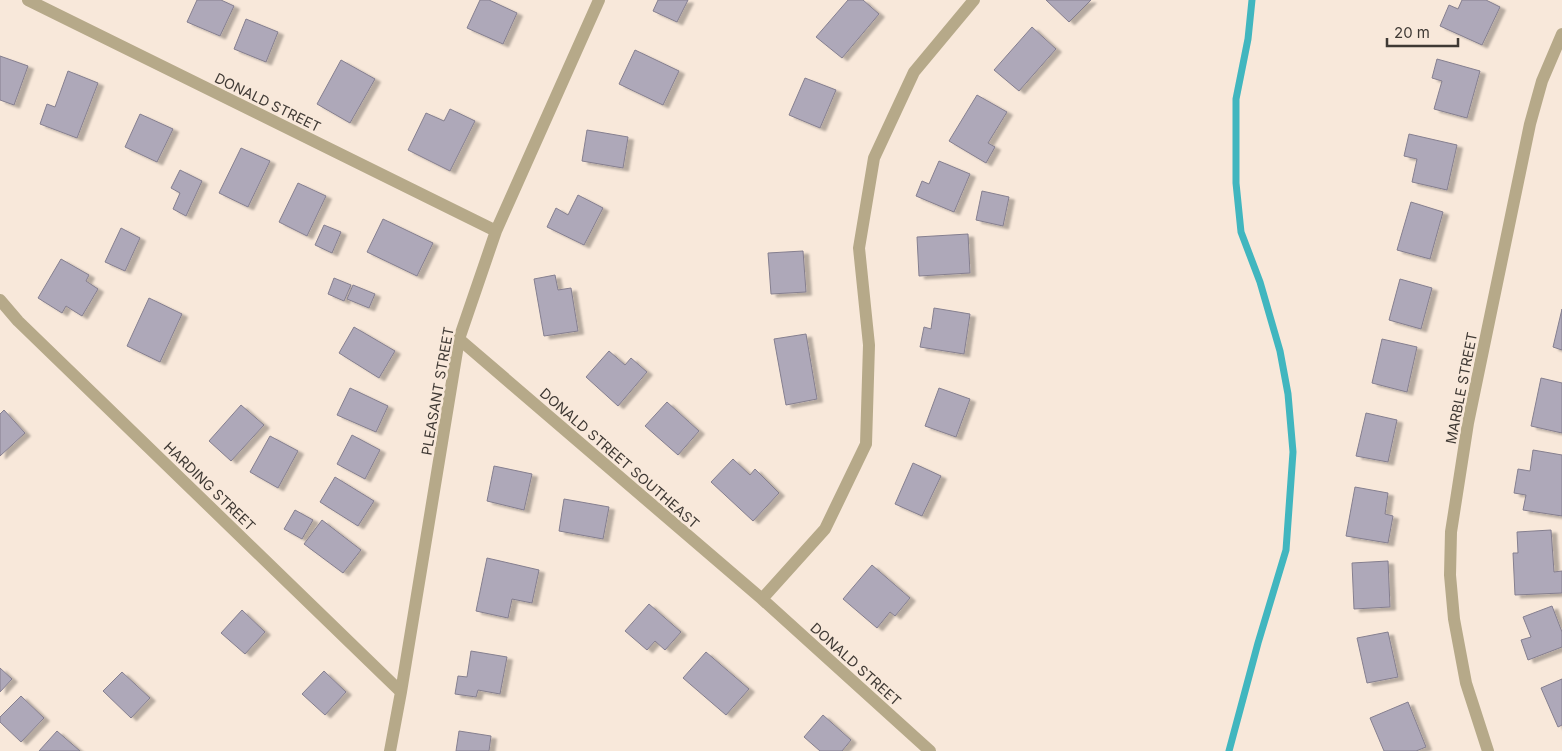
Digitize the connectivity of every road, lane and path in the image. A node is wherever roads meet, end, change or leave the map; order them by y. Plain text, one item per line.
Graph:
1 (28, 0) edge
2 (599, 0) edge
3 (974, 0) edge
4 (1562, 34) edge
5 (496, 231) junction
6 (0, 300) edge
7 (459, 339) junction
8 (762, 599) junction
9 (401, 692) junction
10 (390, 751) edge
11 (930, 751) edge
12 (1488, 751) edge

1 - 5 street, DONALD STREET
2 - 5 street, PLEASANT STREET
3 - 8 street
4 - 12 street, MARBLE STREET
5 - 7 street, PLEASANT STREET
6 - 9 street, HARDING STREET
7 - 8 street, DONALD STREET SOUTHEAST
7 - 9 street, PLEASANT STREET
8 - 11 street, DONALD STREET
9 - 10 street, PLEASANT STREET

